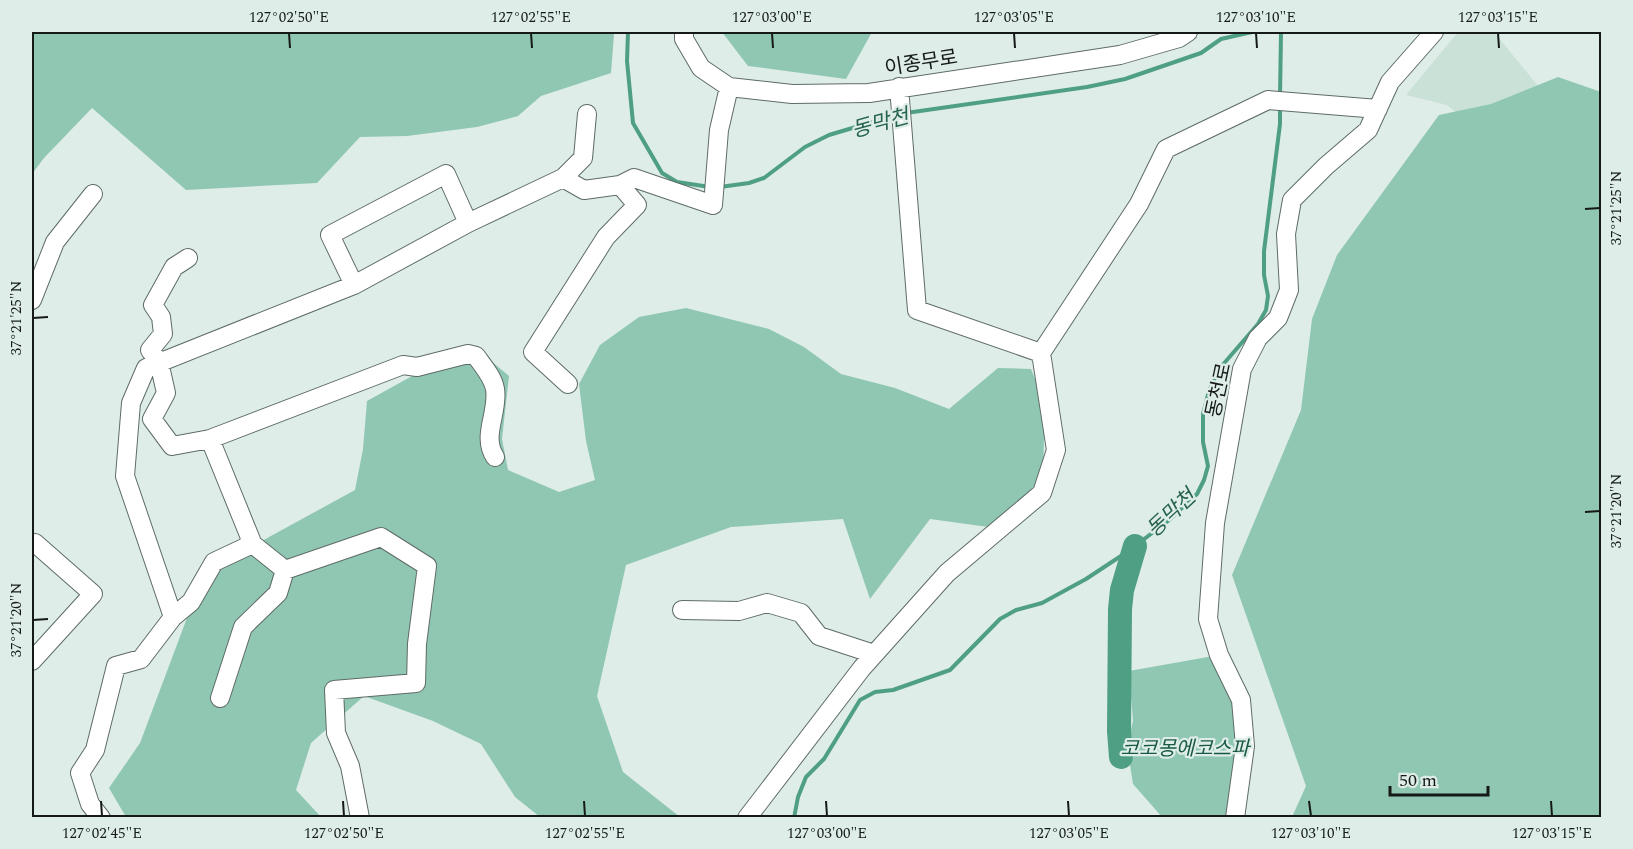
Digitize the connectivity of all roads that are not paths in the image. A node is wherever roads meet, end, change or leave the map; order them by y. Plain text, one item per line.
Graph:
1 (684, 32) edge
2 (1188, 32) edge
3 (1434, 32) edge
4 (729, 87) junction
5 (901, 105) junction
6 (1378, 109) junction
7 (587, 114) dead end
8 (563, 178) junction
9 (620, 185) junction
10 (93, 194) dead end
11 (468, 223) junction
12 (188, 258) dead end
13 (354, 285) junction
14 (32, 300) edge
15 (1041, 353) junction
16 (159, 363) junction
17 (568, 384) dead end
18 (210, 439) junction
19 (495, 457) dead end
20 (249, 542) junction
21 (32, 544) edge
22 (285, 570) junction
23 (682, 610) dead end
24 (173, 617) junction
25 (874, 654) junction
26 (32, 661) edge
27 (220, 698) dead end
28 (101, 818) edge
29 (360, 818) edge
30 (747, 818) edge
31 (1235, 818) edge

1 - 4 street, 이종무로
2 - 5 street, 이종무로
3 - 6 street, 동천로
4 - 5 street, 이종무로
4 - 9 street
5 - 15 street
6 - 15 street
6 - 31 street, 동천로
7 - 8 street
8 - 9 street
8 - 11 street
9 - 17 street
10 - 14 street
11 - 13 street
11 - 13 street
12 - 16 street
13 - 16 street
15 - 25 street
16 - 18 street
16 - 24 street
18 - 19 street
18 - 20 street
20 - 22 street
20 - 24 street
21 - 26 street
22 - 27 street
22 - 29 street
23 - 25 street
24 - 28 street
25 - 30 street

